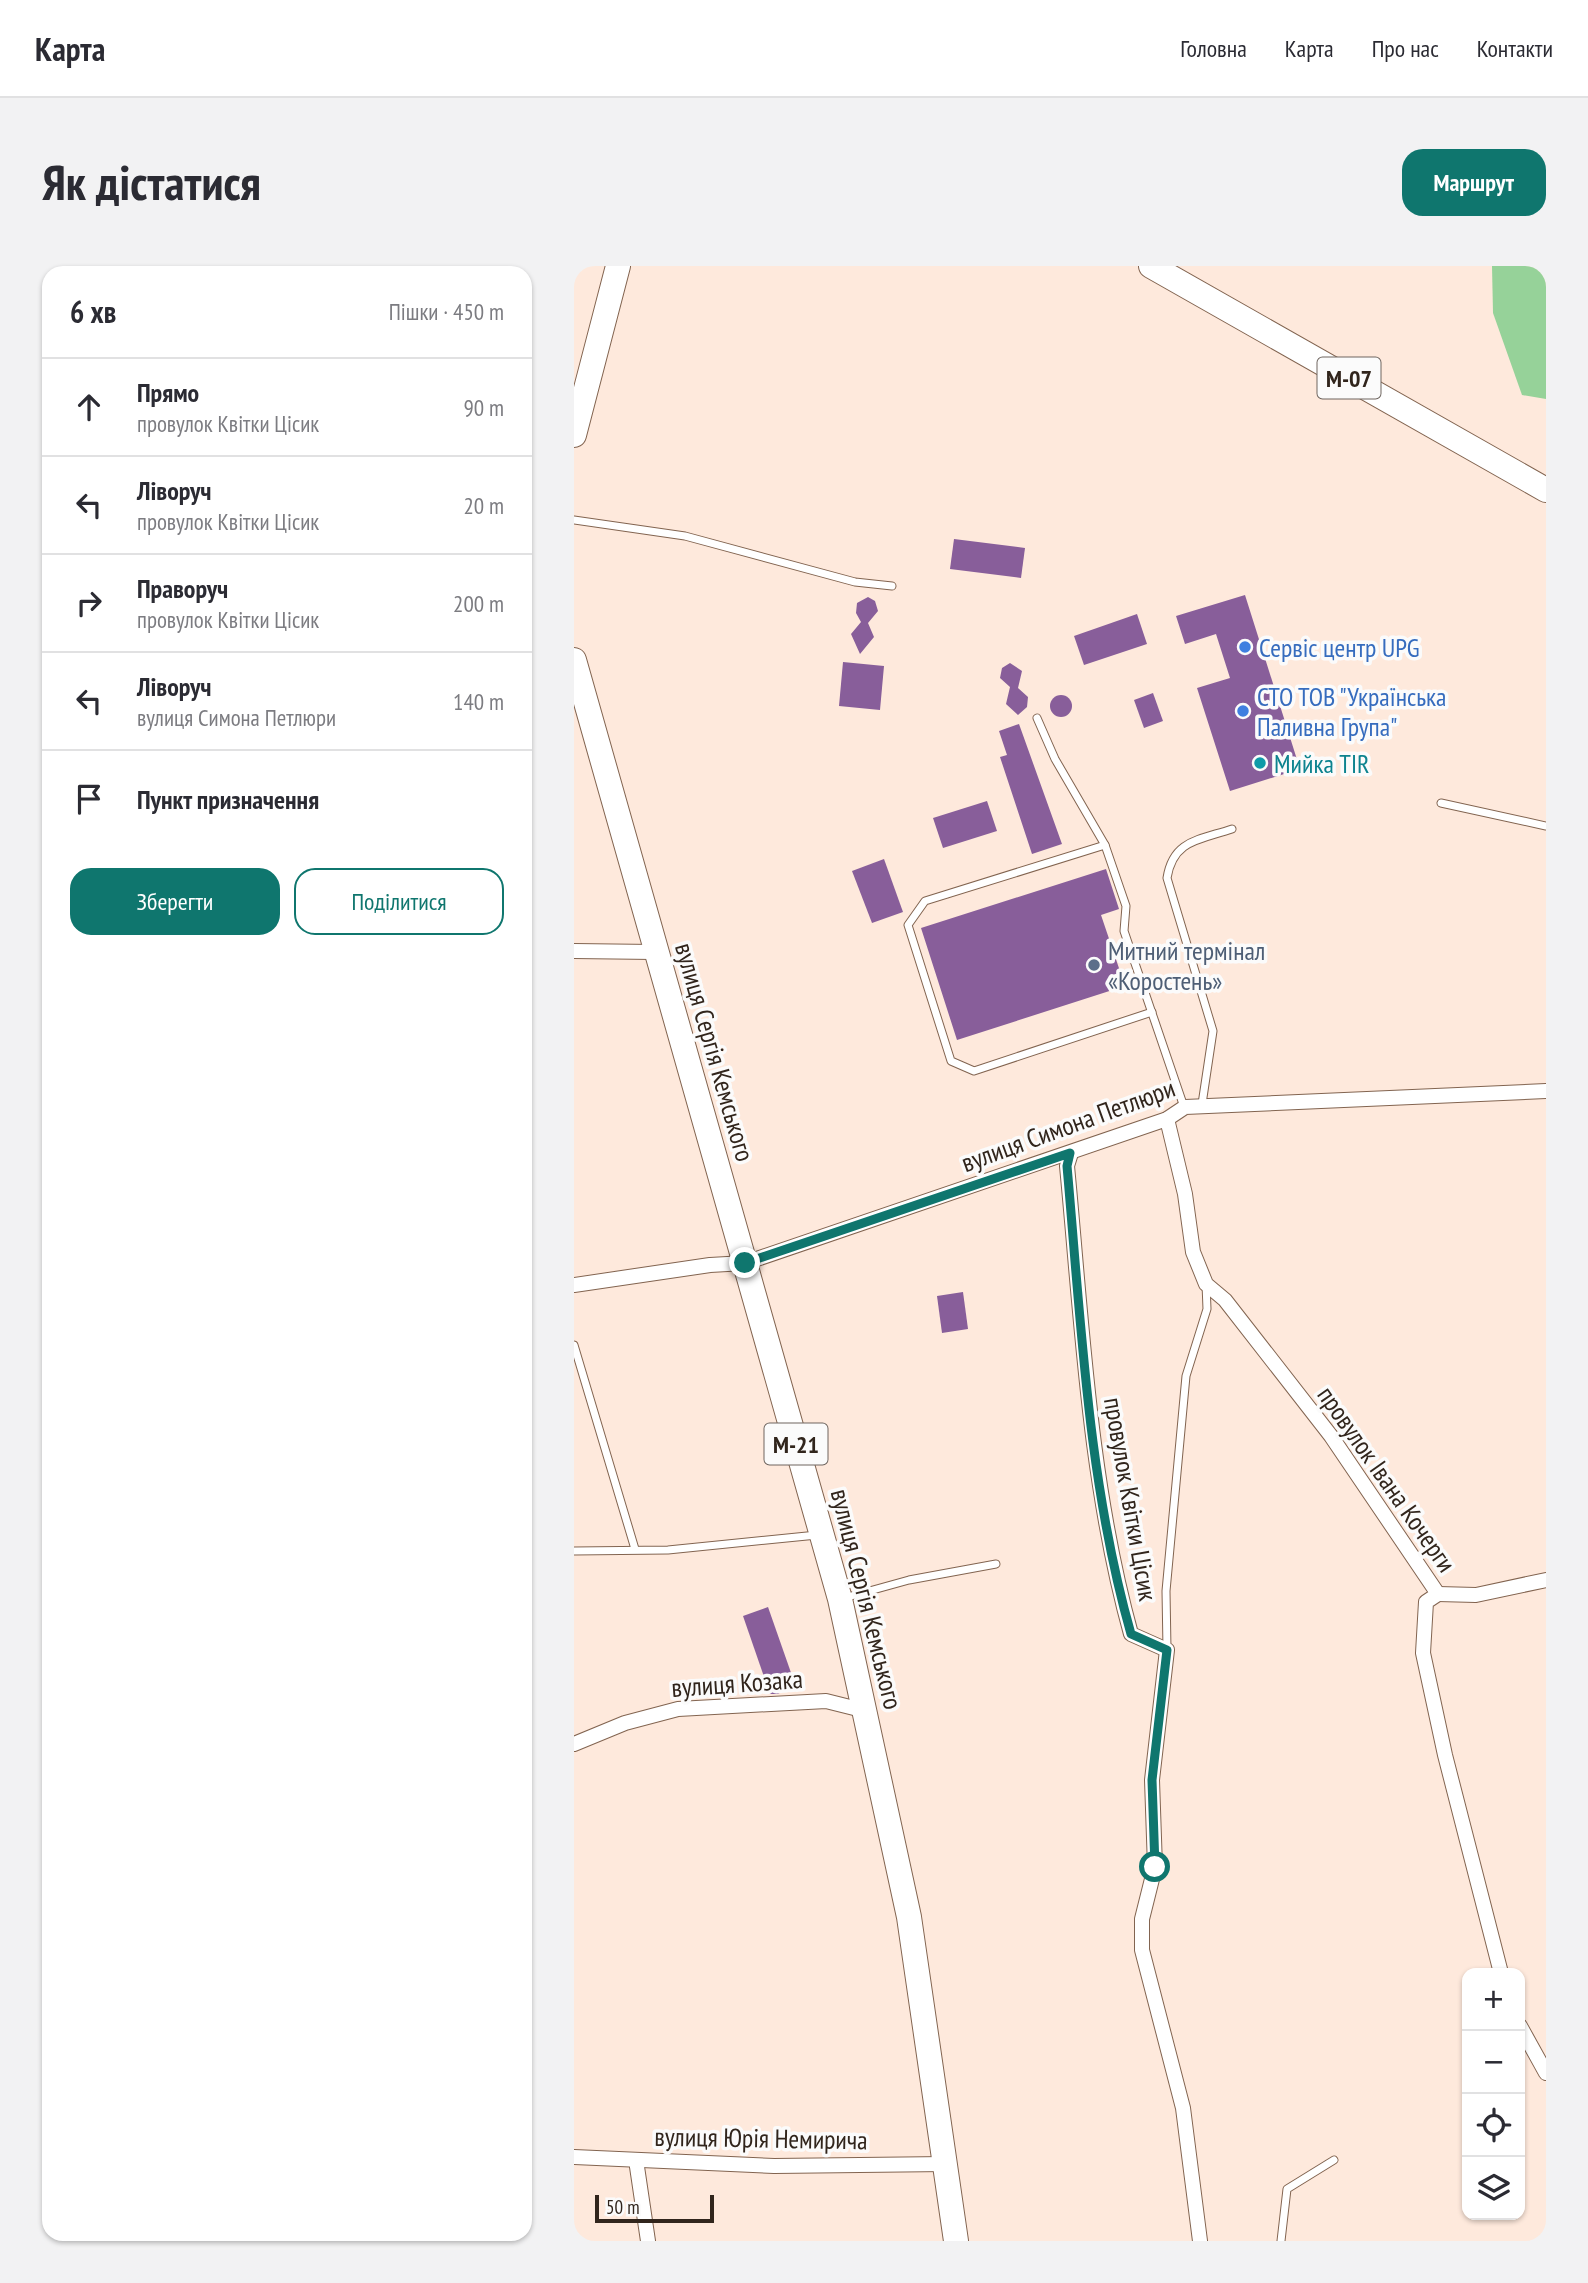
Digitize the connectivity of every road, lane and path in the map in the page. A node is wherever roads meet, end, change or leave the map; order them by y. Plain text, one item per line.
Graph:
1 (618, 266) edge
2 (1152, 266) edge
3 (574, 435) edge
4 (1546, 490) edge
5 (574, 520) edge
6 (892, 586) dead end
7 (574, 660) edge
8 (1037, 718) dead end
9 (1441, 803) dead end
10 (1546, 825) edge
11 (1232, 829) dead end
12 (1105, 845) junction
13 (574, 951) edge
14 (654, 952) junction
15 (1152, 1013) junction
16 (1546, 1091) edge
17 (1202, 1104) junction
18 (1185, 1107) junction
19 (1167, 1119) junction
20 (1070, 1153) junction
21 (745, 1263) junction
22 (1206, 1284) junction
23 (574, 1285) edge
24 (574, 1345) edge
25 (821, 1535) junction
26 (635, 1549) junction
27 (574, 1551) edge
28 (996, 1564) dead end
29 (1546, 1580) edge
30 (1438, 1594) junction
31 (840, 1599) junction
32 (1167, 1650) junction
33 (866, 1711) junction
34 (574, 1744) edge
35 (1500, 1968) edge
36 (1523, 2031) edge
37 (1546, 2073) edge
38 (574, 2157) edge
39 (636, 2160) junction
40 (1334, 2161) dead end
41 (946, 2164) junction
42 (648, 2241) edge
43 (956, 2241) edge
44 (1200, 2241) edge
45 (1281, 2241) edge

1 - 3 highway
2 - 4 highway, М-07
5 - 6 lane
7 - 14 highway, вулиця Сергія Кемського / М-21
8 - 12 lane
9 - 10 lane
11 - 17 lane
12 - 15 lane
12 - 15 lane
13 - 14 street
14 - 21 highway, вулиця Сергія Кемського / М-21
15 - 18 lane
16 - 17 street, вулиця Симона Петлюри
17 - 18 street, вулиця Симона Петлюри
18 - 19 street, вулиця Симона Петлюри
19 - 20 street, вулиця Симона Петлюри
19 - 22 street, провулок Івана Кочерги
20 - 21 street, вулиця Симона Петлюри
20 - 32 street, провулок Квітки Цісик
21 - 23 street, вулиця Симона Петлюри
21 - 25 highway, вулиця Сергія Кемського / М-21
22 - 30 street, провулок Івана Кочерги
22 - 32 lane
24 - 26 lane
25 - 26 lane
25 - 31 highway, вулиця Сергія Кемського / М-21
26 - 27 lane
28 - 31 lane
29 - 30 street
30 - 35 street, провулок Івана Кочерги
31 - 33 highway, вулиця Сергія Кемського / М-21
32 - 44 street
33 - 34 street, вулиця Козака
33 - 41 highway, вулиця Сергія Кемського / М-21
36 - 37 street
38 - 39 street, вулиця Юрія Немирича
39 - 41 street, вулиця Юрія Немирича
39 - 42 street
40 - 45 lane
41 - 43 highway, вулиця Сергія Кемського / М-21

